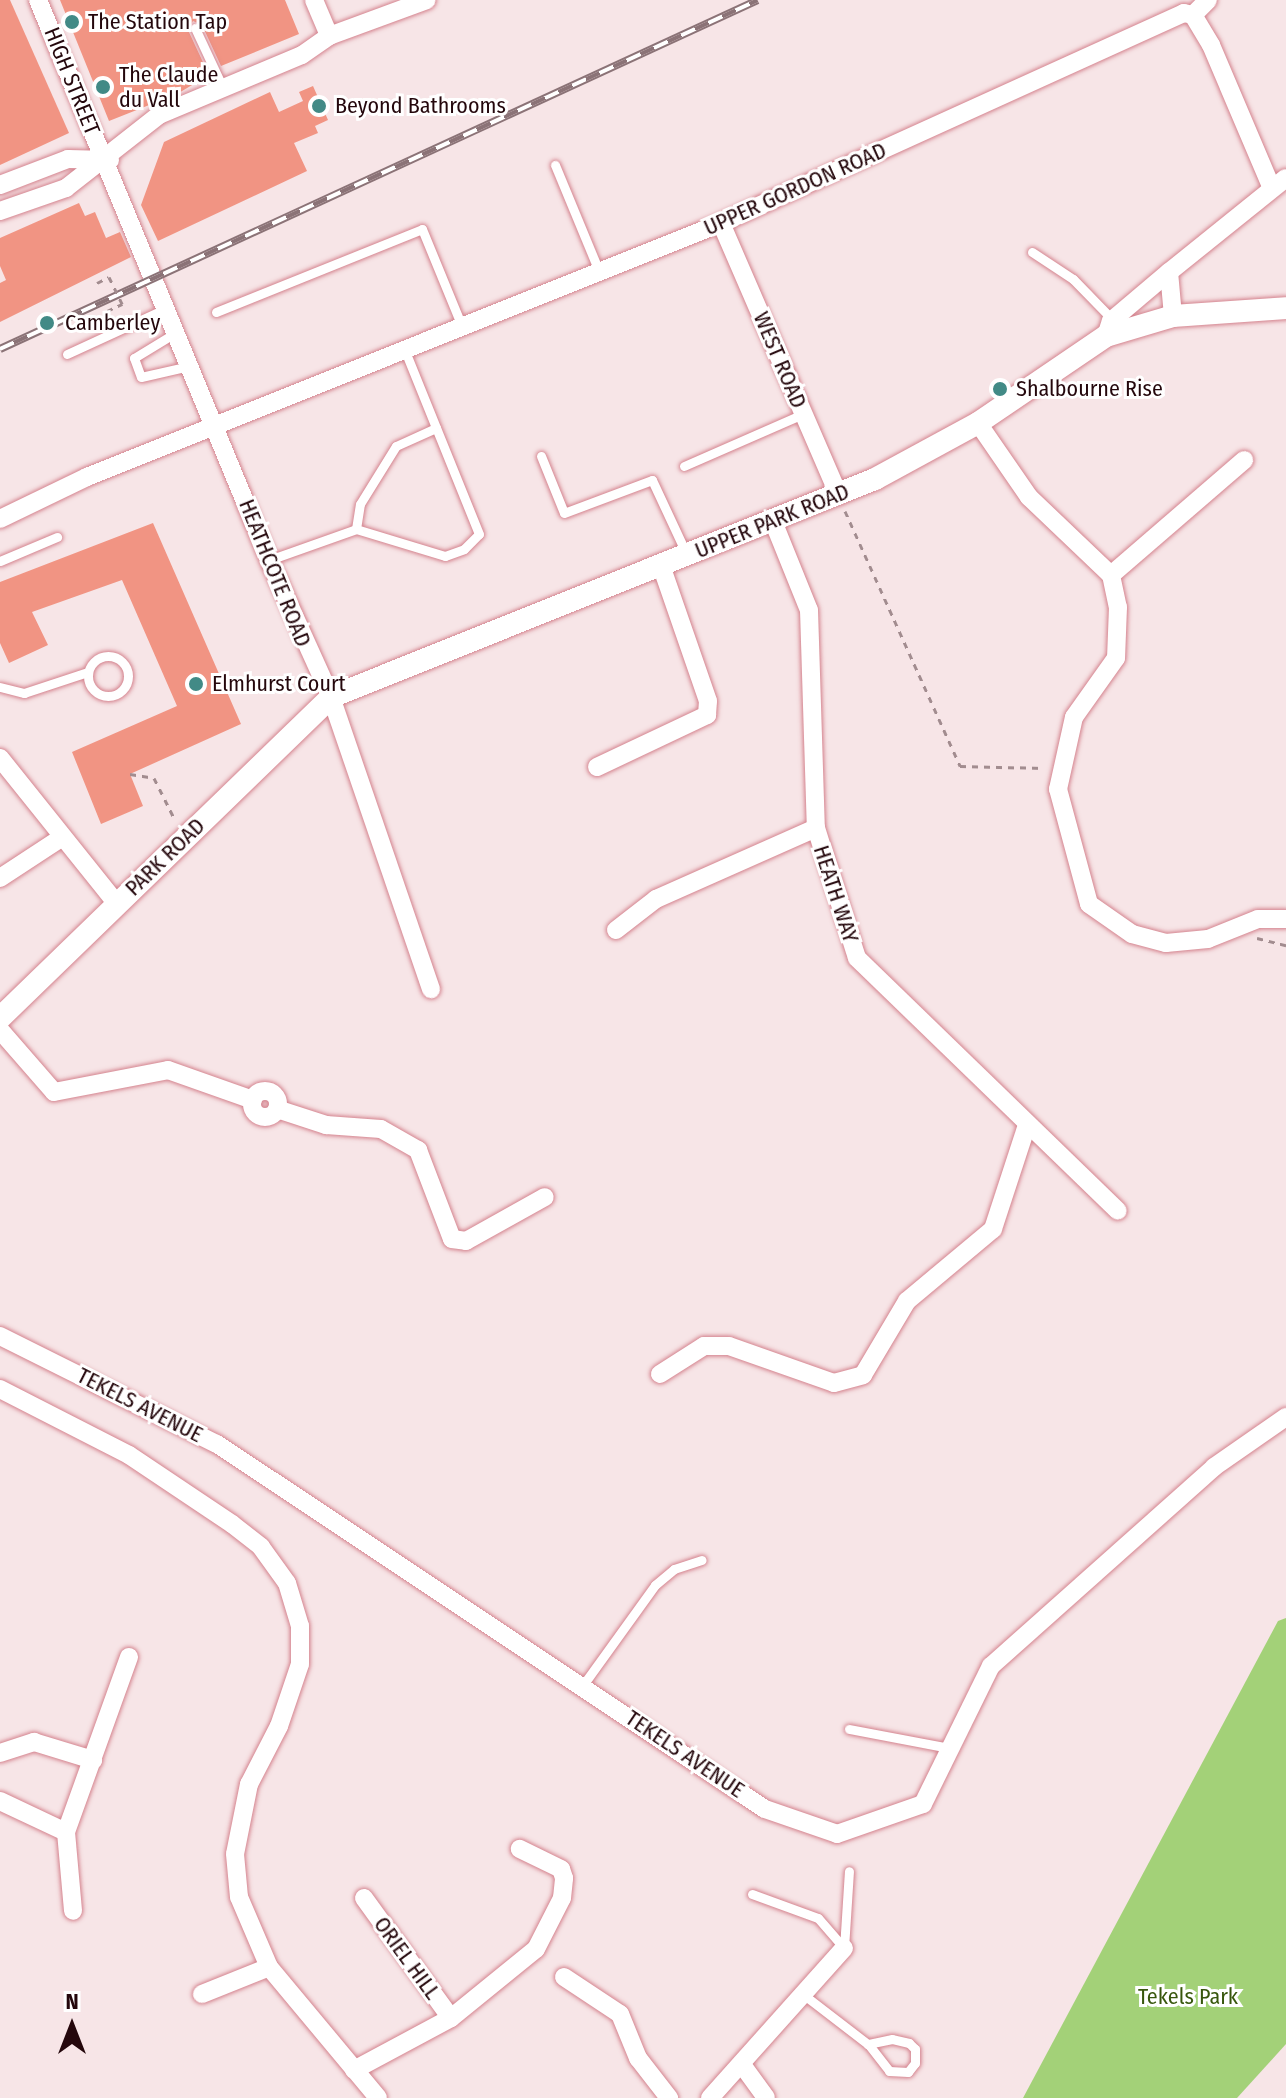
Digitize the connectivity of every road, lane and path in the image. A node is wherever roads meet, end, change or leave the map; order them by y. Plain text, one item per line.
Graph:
1 (38, 0) edge
2 (314, 0) edge
3 (427, 0) edge
4 (1208, 0) edge
5 (1193, 15) junction
6 (195, 28) dead end
7 (329, 36) junction
8 (223, 88) junction
9 (105, 162) junction
10 (555, 165) dead end
11 (1279, 184) edge
12 (0, 187) edge
13 (4, 210) edge
14 (721, 223) junction
15 (1032, 252) dead end
16 (599, 271) junction
17 (1169, 272) junction
18 (97, 283) dead end
19 (1286, 308) edge
20 (165, 309) junction
21 (107, 311) dead end
22 (216, 312) dead end
23 (1173, 316) junction
24 (461, 324) junction
25 (1109, 328) junction
26 (175, 333) junction
27 (403, 347) junction
28 (67, 354) dead end
29 (189, 366) junction
30 (803, 414) junction
31 (978, 423) junction
32 (214, 425) junction
33 (436, 428) junction
34 (541, 456) dead end
35 (1244, 460) dead end
36 (684, 466) dead end
37 (839, 496) junction
38 (0, 519) edge
39 (773, 521) junction
40 (356, 529) junction
41 (57, 537) dead end
42 (687, 555) junction
43 (269, 560) junction
44 (0, 561) edge
45 (661, 565) junction
46 (1111, 575) junction
47 (88, 672) junction
48 (0, 687) edge
49 (331, 697) junction
50 (0, 758) edge
51 (597, 767) dead end
52 (1061, 770) junction
53 (130, 774) dead end
54 (179, 827) dead end
55 (816, 828) junction
56 (61, 838) junction
57 (0, 878) edge
58 (117, 904) junction
59 (1286, 919) edge
60 (616, 930) dead end
61 (431, 989) dead end
62 (0, 1018) edge
63 (0, 1030) edge
64 (1027, 1125) junction
65 (545, 1197) dead end
66 (1118, 1211) dead end
67 (0, 1336) edge
68 (660, 1374) dead end
69 (0, 1389) edge
70 (1286, 1417) edge
71 (702, 1560) dead end
72 (129, 1657) dead end
73 (583, 1685) junction
74 (849, 1729) dead end
75 (953, 1749) junction
76 (0, 1753) edge
77 (93, 1760) junction
78 (0, 1801) edge
79 (66, 1832) junction
80 (520, 1849) dead end
81 (849, 1871) dead end
82 (752, 1894) dead end
83 (364, 1898) dead end
84 (73, 1911) dead end
85 (844, 1948) junction
86 (269, 1967) junction
87 (564, 1977) dead end
88 (202, 1994) dead end
89 (804, 1995) junction
90 (451, 2018) junction
91 (868, 2044) junction
92 (743, 2066) junction
93 (354, 2070) junction
94 (378, 2098) edge
95 (669, 2098) edge
96 (710, 2098) edge
97 (766, 2098) edge

1 - 9 street, HIGH STREET
2 - 7 street
3 - 7 street
4 - 5 street
5 - 11 street
5 - 14 street, UPPER GORDON ROAD
6 - 8 lane
7 - 8 street
8 - 9 street
9 - 12 street
9 - 13 street
9 - 20 street, HEATHCOTE ROAD
10 - 16 lane
11 - 17 street, UPPER PARK ROAD
12 - 13 street
14 - 16 street, UPPER GORDON ROAD
14 - 30 street, WEST ROAD
15 - 25 lane
16 - 24 street, UPPER GORDON ROAD
17 - 23 street
17 - 25 street, UPPER PARK ROAD
18 - 21 path, bridge
19 - 23 street
20 - 26 street, HEATHCOTE ROAD
20 - 28 lane
22 - 24 lane
23 - 25 street
24 - 27 street, UPPER GORDON ROAD
25 - 31 street, UPPER PARK ROAD
26 - 29 street, HEATHCOTE ROAD
26 - 29 lane
27 - 32 street, UPPER GORDON ROAD
27 - 33 lane
29 - 32 street, HEATHCOTE ROAD
30 - 36 lane
30 - 37 street, WEST ROAD
31 - 37 street, UPPER PARK ROAD
31 - 46 street
32 - 38 street, UPPER GORDON ROAD
32 - 43 street, HEATHCOTE ROAD
33 - 40 lane
33 - 40 lane
34 - 42 lane
35 - 46 street
37 - 39 street, UPPER PARK ROAD
37 - 52 path
39 - 42 street, UPPER PARK ROAD
39 - 55 street, HEATH WAY
40 - 43 lane
41 - 44 lane
42 - 45 street, UPPER PARK ROAD
43 - 49 street, HEATHCOTE ROAD
45 - 49 street, UPPER PARK ROAD
45 - 51 street
46 - 52 street
47 - 47 lane
47 - 48 lane
49 - 58 street, PARK ROAD
49 - 61 street, HEATHCOTE ROAD
50 - 56 street
52 - 59 street
53 - 54 path
55 - 60 street
55 - 64 street, HEATH WAY
56 - 57 street
56 - 58 street
58 - 62 street, PARK ROAD
63 - 65 street
64 - 66 street, HEATH WAY
64 - 68 street
67 - 73 street, TEKELS AVENUE
69 - 86 street
70 - 75 street, TEKELS AVENUE
71 - 73 lane
72 - 77 street
73 - 75 street, TEKELS AVENUE
74 - 75 lane
76 - 77 street
77 - 79 street
78 - 79 street
79 - 84 street
80 - 90 street, ORIEL HILL
81 - 85 lane
82 - 85 lane
83 - 90 street, ORIEL HILL
85 - 89 street
86 - 88 street
86 - 93 street
87 - 95 street
89 - 91 lane
89 - 92 street
90 - 93 street, ORIEL HILL
91 - 91 lane
92 - 96 street
92 - 97 street
93 - 94 street

